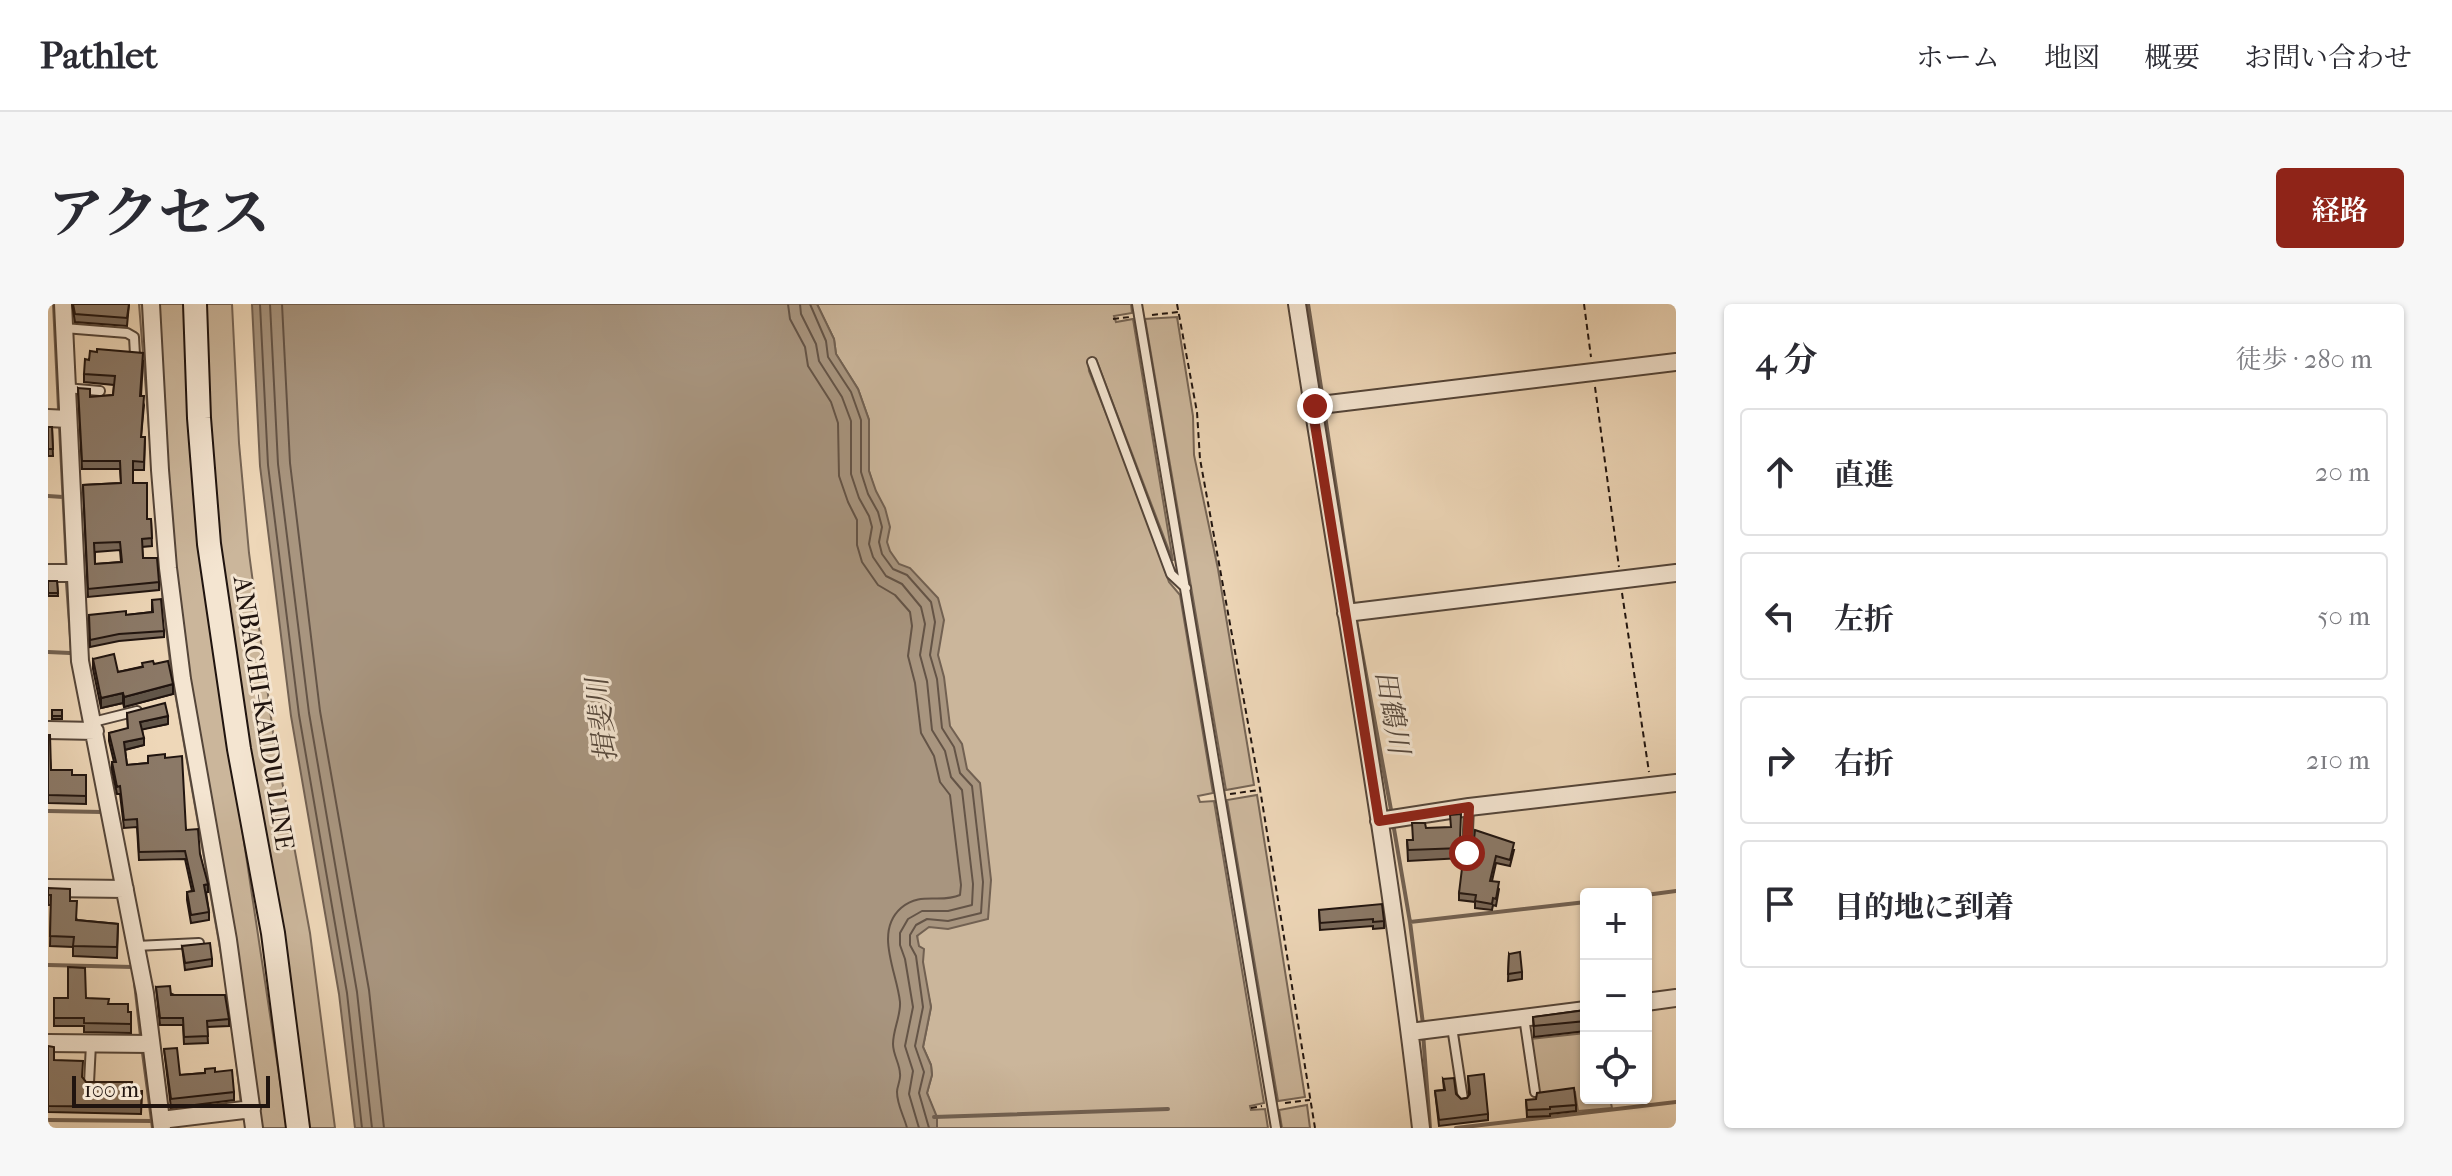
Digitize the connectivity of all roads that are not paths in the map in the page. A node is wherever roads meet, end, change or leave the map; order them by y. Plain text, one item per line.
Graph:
1 (63, 304) edge
2 (151, 304) edge
3 (195, 304) edge
4 (1137, 304) edge
5 (1297, 304) edge
6 (64, 328) junction
7 (135, 355) edge
8 (1092, 362) dead end
9 (1676, 362) edge
10 (66, 388) junction
11 (100, 391) dead end
12 (1314, 406) junction
13 (48, 418) edge
14 (68, 419) junction
15 (48, 573) edge
16 (74, 573) junction
17 (1676, 573) edge
18 (1187, 589) junction
19 (1353, 613) junction
20 (151, 707) edge
21 (94, 727) junction
22 (48, 730) edge
23 (1676, 783) edge
24 (1469, 807) junction
25 (1386, 820) junction
26 (1467, 853) edge
27 (48, 888) edge
28 (125, 889) junction
29 (199, 943) edge
30 (136, 946) junction
31 (1676, 998) edge
32 (1652, 1001) edge
33 (1580, 1011) edge
34 (1524, 1017) junction
35 (1452, 1027) junction
36 (1419, 1031) junction
37 (48, 1043) edge
38 (91, 1043) junction
39 (151, 1044) junction
40 (89, 1083) edge
41 (1535, 1092) edge
42 (1463, 1099) edge
43 (252, 1109) junction
44 (162, 1124) edge
45 (254, 1128) edge
46 (298, 1128) edge
47 (1276, 1128) edge
48 (1421, 1128) edge

1 - 6 street
2 - 43 street
3 - 46 main road, ANBACHI-KAIDU LINE
4 - 18 lane
5 - 12 street
6 - 7 lane
6 - 10 street
8 - 18 lane
9 - 12 street
10 - 11 lane
10 - 14 street
12 - 19 street
13 - 14 street
14 - 16 street
15 - 16 street
16 - 21 street
17 - 19 street
18 - 47 lane
19 - 25 street
20 - 21 lane
21 - 22 street
21 - 28 street
23 - 24 street
24 - 25 street
24 - 26 lane
25 - 36 street
27 - 28 street
28 - 30 street
29 - 30 lane
30 - 39 street
31 - 32 street
33 - 34 street
34 - 35 street
34 - 41 lane
35 - 36 street
35 - 42 lane
36 - 48 street
37 - 38 street
38 - 39 street
38 - 40 lane
39 - 44 street
43 - 44 street
43 - 45 street

